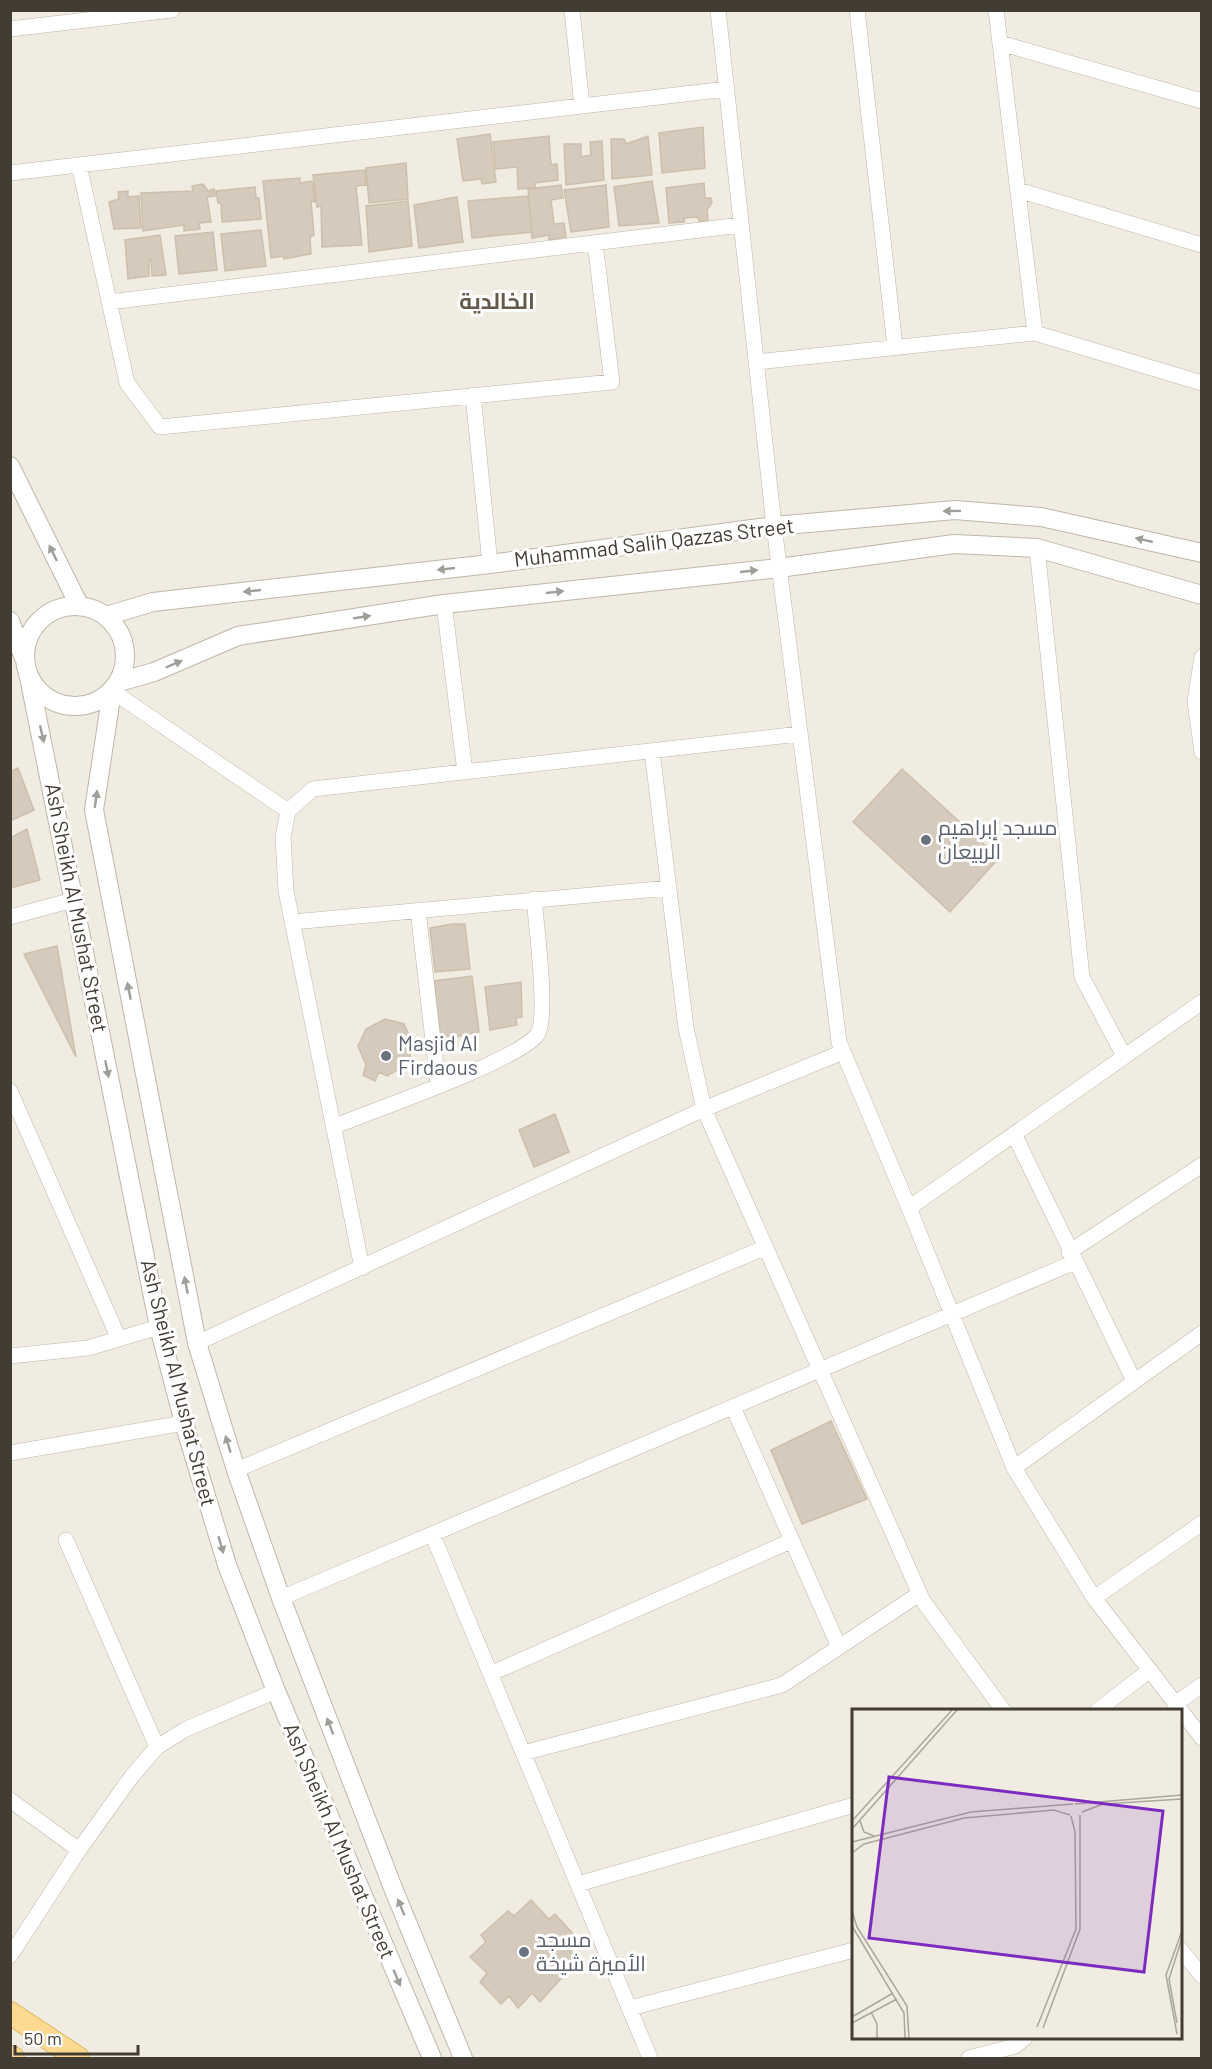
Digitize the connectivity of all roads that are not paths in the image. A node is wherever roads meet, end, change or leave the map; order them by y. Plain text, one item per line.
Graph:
1 (172, 10) edge
2 (572, 10) edge
3 (718, 10) edge
4 (857, 10) edge
5 (996, 10) edge
6 (49, 18) edge
7 (10, 29) edge
8 (1000, 43) junction
9 (727, 88) junction
10 (1202, 101) edge
11 (582, 106) junction
12 (79, 165) junction
13 (10, 173) edge
14 (1018, 190) junction
15 (741, 225) junction
16 (595, 243) junction
17 (1202, 245) edge
18 (109, 302) junction
19 (1035, 333) junction
20 (895, 346) junction
21 (756, 362) junction
22 (1202, 382) edge
23 (473, 395) junction
24 (10, 466) edge
25 (774, 526) junction
26 (1036, 548) junction
27 (1202, 554) edge
28 (490, 564) junction
29 (779, 568) junction
30 (1202, 595) edge
31 (444, 604) junction
32 (79, 605) junction
33 (106, 616) junction
34 (10, 621) edge
35 (1202, 657) edge
36 (27, 669) junction
37 (116, 686) junction
38 (800, 734) junction
39 (652, 751) junction
40 (1202, 752) edge
41 (465, 772) junction
42 (288, 811) junction
43 (669, 888) junction
44 (534, 899) junction
45 (73, 900) junction
46 (418, 910) junction
47 (10, 917) edge
48 (292, 922) junction
49 (1202, 1002) edge
50 (843, 1052) junction
51 (1124, 1056) junction
52 (438, 1084) junction
53 (10, 1091) edge
54 (704, 1109) junction
55 (333, 1127) junction
56 (1014, 1134) junction
57 (1202, 1164) edge
58 (909, 1208) junction
59 (764, 1248) junction
60 (1072, 1257) junction
61 (362, 1268) junction
62 (952, 1314) junction
63 (159, 1327) junction
64 (1202, 1333) edge
65 (119, 1339) junction
66 (197, 1343) junction
67 (10, 1356) edge
68 (818, 1371) junction
69 (1134, 1382) junction
70 (733, 1407) junction
71 (184, 1423) junction
72 (10, 1452) edge
73 (1014, 1468) junction
74 (236, 1470) junction
75 (1202, 1522) edge
76 (433, 1536) junction
77 (66, 1539) dead end
78 (791, 1541) junction
79 (919, 1594) junction
80 (281, 1598) junction
81 (1094, 1598) junction
82 (839, 1647) junction
83 (1150, 1670) junction
84 (490, 1674) junction
85 (1202, 1685) edge
86 (276, 1691) junction
87 (1175, 1704) junction
88 (1000, 1709) edge
89 (1099, 1709) edge
90 (1179, 1709) edge
91 (1182, 1713) edge
92 (1202, 1738) edge
93 (157, 1747) junction
94 (523, 1753) junction
95 (11, 1799) edge
96 (852, 1806) edge
97 (78, 1850) junction
98 (578, 1884) junction
99 (852, 1951) edge
100 (1182, 1951) edge
101 (10, 1956) edge
102 (1202, 1976) edge
103 (630, 2008) junction
104 (10, 2013) edge
105 (1023, 2039) edge
106 (78, 2058) edge
107 (432, 2058) edge
108 (463, 2058) edge
109 (650, 2058) edge
110 (969, 2058) edge

1 - 6 street
2 - 11 street
3 - 9 street
4 - 20 street
5 - 8 street
6 - 7 street
8 - 10 street
8 - 14 street
9 - 11 street
9 - 15 street
11 - 12 street
12 - 13 street
12 - 18 street
14 - 17 street
14 - 19 street
15 - 16 street
15 - 21 street
16 - 18 street
16 - 23 street
18 - 23 street
19 - 20 street
19 - 22 street
20 - 21 street
21 - 25 street
23 - 28 street
32 -> 24 street
27 -> 25 street, Muhammad Salih Qazzas Street
25 - 28 street, Muhammad Salih Qazzas Street
25 - 29 street
26 - 29 street, Muhammad Salih Qazzas Street
26 - 30 street, Muhammad Salih Qazzas Street
26 - 51 street
28 -> 33 street, Muhammad Salih Qazzas Street
31 -> 29 street, Muhammad Salih Qazzas Street
29 - 38 street
37 -> 31 street, Muhammad Salih Qazzas Street
31 - 41 street
32 - 33 street
32 - 36 street
33 - 37 street
34 - 36 street, Ash Sheikh Al Mushat Street
35 - 40 street
36 - 37 street
36 -> 45 street, Ash Sheikh Al Mushat Street
37 - 42 street
66 -> 37 street, Ash Sheikh Al Mushat Street
38 - 39 street
38 - 50 street
39 - 41 street
39 - 43 street
41 - 42 street
42 - 48 street
43 - 44 street
43 - 54 street
44 - 46 street
44 - 52 street
45 - 47 street
45 -> 63 street, Ash Sheikh Al Mushat Street
46 - 48 street
46 - 52 street
48 - 55 street
49 - 51 street
50 - 54 street
50 - 58 street
51 - 56 street
52 - 55 street
53 - 65 street
54 - 59 street
54 - 61 street
55 - 61 street
56 - 58 street
56 - 60 street
57 - 60 street
58 - 62 street
59 - 68 street
59 - 74 street
60 - 62 street
60 - 69 street
61 - 66 street
62 - 68 street
62 - 73 street
63 - 65 street
63 - 71 street, Ash Sheikh Al Mushat Street
64 - 69 street
65 - 67 street
74 -> 66 street, Ash Sheikh Al Mushat Street
68 - 70 street
68 - 79 street
69 - 73 street
70 - 76 street
70 - 78 street
71 - 72 street
71 -> 86 street, Ash Sheikh Al Mushat Street
73 - 81 street
74 - 80 street, Ash Sheikh Al Mushat Street
75 - 81 street
76 - 80 street
76 - 84 street
77 - 93 street
78 - 82 street
78 - 84 street
79 - 82 street
79 - 88 street
108 -> 80 street, Ash Sheikh Al Mushat Street
81 - 83 street
82 - 94 street
83 - 87 street
83 - 89 street
84 - 94 street
85 - 87 street
86 - 93 street
86 -> 107 street, Ash Sheikh Al Mushat Street
87 - 90 street
91 - 92 street
93 - 97 street
94 - 98 street
95 - 97 street
96 - 98 street
97 - 101 street
98 - 103 street
99 - 103 street
100 - 102 street
103 - 109 street
104 - 106 main road
105 - 110 street

